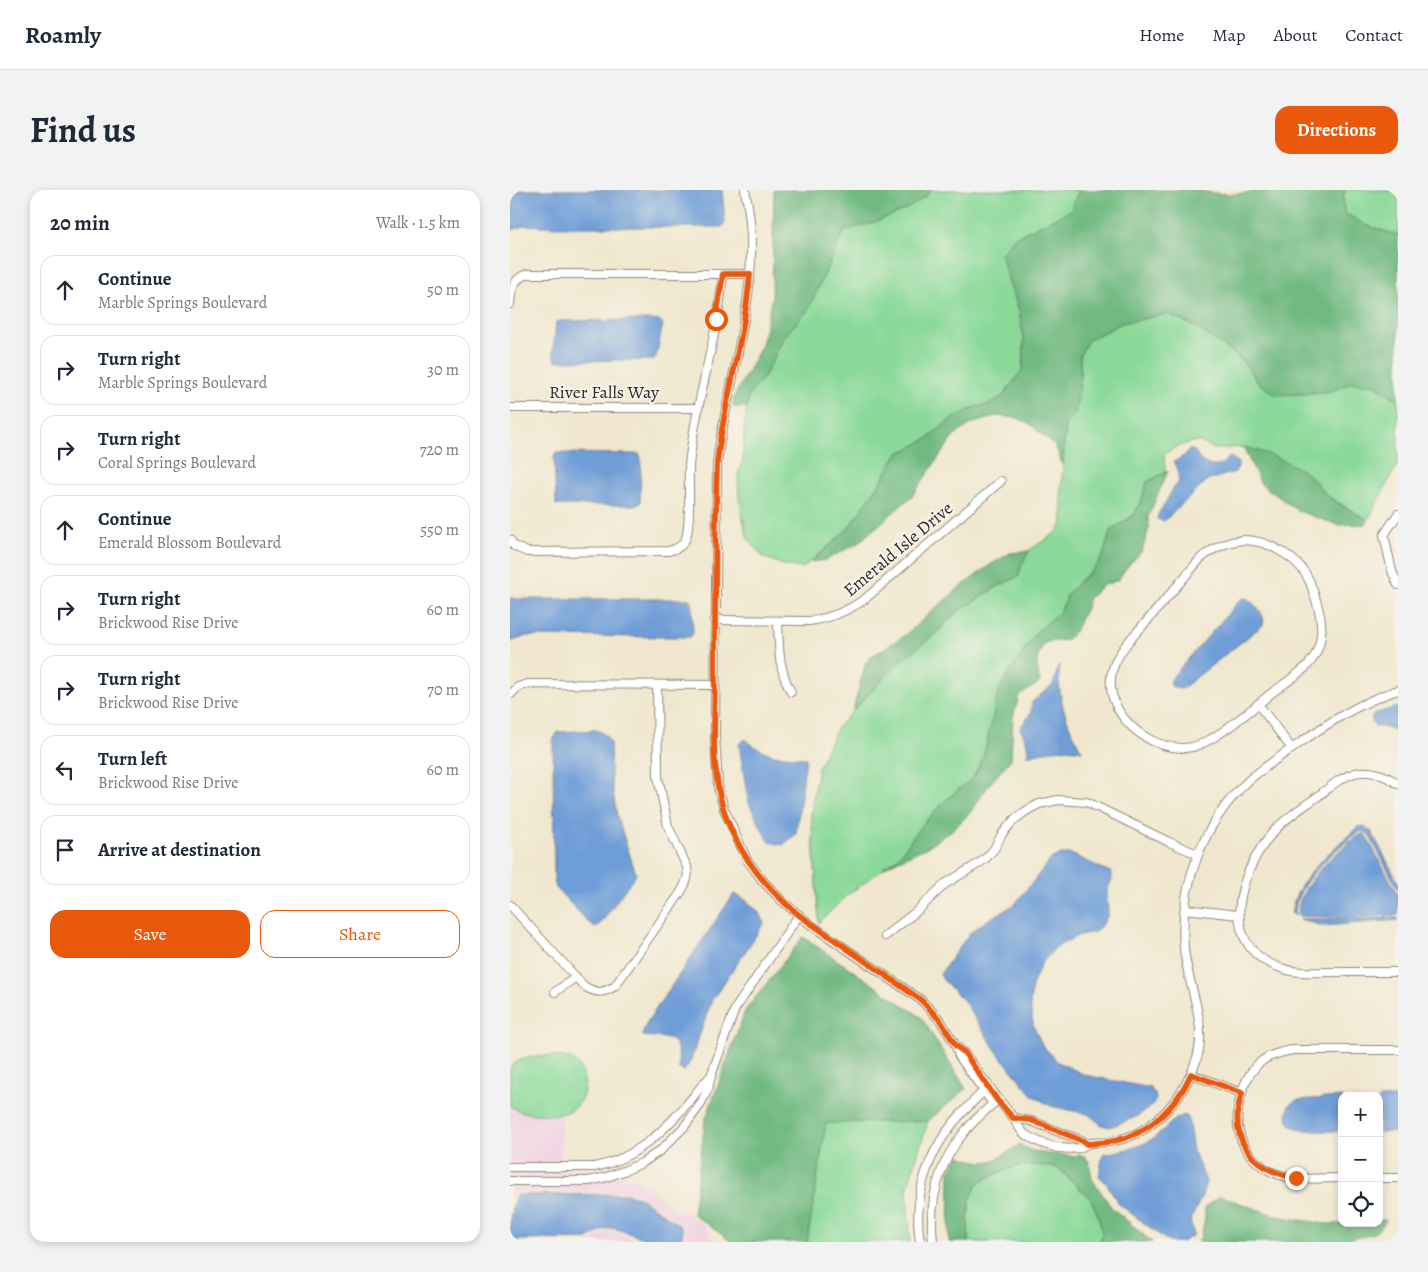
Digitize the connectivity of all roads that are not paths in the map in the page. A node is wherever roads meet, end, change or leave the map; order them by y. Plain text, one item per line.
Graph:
1 (745, 190) edge
2 (723, 274) junction
3 (750, 274) junction
4 (510, 304) edge
5 (510, 408) edge
6 (698, 408) junction
7 (1000, 481) dead end
8 (1398, 514) edge
9 (510, 540) edge
10 (1398, 585) edge
11 (715, 620) junction
12 (778, 621) junction
13 (657, 684) junction
14 (715, 685) junction
15 (1398, 690) edge
16 (791, 692) dead end
17 (510, 694) edge
18 (1258, 704) junction
19 (1292, 749) junction
20 (1398, 784) edge
21 (1197, 854) junction
22 (510, 905) edge
23 (1185, 909) junction
24 (799, 915) junction
25 (1238, 915) junction
26 (885, 936) dead end
27 (1398, 972) edge
28 (576, 977) junction
29 (555, 992) dead end
30 (1398, 1050) edge
31 (1191, 1074) junction
32 (711, 1076) junction
33 (986, 1089) junction
34 (1242, 1093) junction
35 (995, 1102) junction
36 (1013, 1118) junction
37 (1055, 1130) junction
38 (1087, 1144) junction
39 (1048, 1146) junction
40 (510, 1167) edge
41 (1338, 1178) edge
42 (1383, 1178) edge
43 (1398, 1178) edge
44 (510, 1181) edge
45 (920, 1242) edge
46 (934, 1242) edge

1 - 3 street
2 - 3 street
2 - 4 street
2 - 6 street
3 - 11 street
5 - 6 street, River Falls Way
6 - 9 street
7 - 12 street, Emerald Isle Drive
8 - 10 street
11 - 12 street, Emerald Isle Drive
11 - 14 street
12 - 16 street
13 - 14 street
13 - 17 street
13 - 28 street
14 - 24 street
15 - 19 street
18 - 18 street
18 - 19 street
19 - 21 street
20 - 25 street
21 - 23 street
21 - 26 street
22 - 28 street
23 - 25 street
23 - 31 street
24 - 32 street
24 - 33 street
25 - 27 street
28 - 29 street
30 - 34 street
31 - 34 street
31 - 38 street
32 - 40 street
32 - 44 street
33 - 35 street
33 - 45 street
34 - 41 street
35 - 36 street
35 - 46 street
36 - 37 street
36 - 39 street
37 - 38 street
37 - 39 street
38 - 39 street
42 - 43 street

